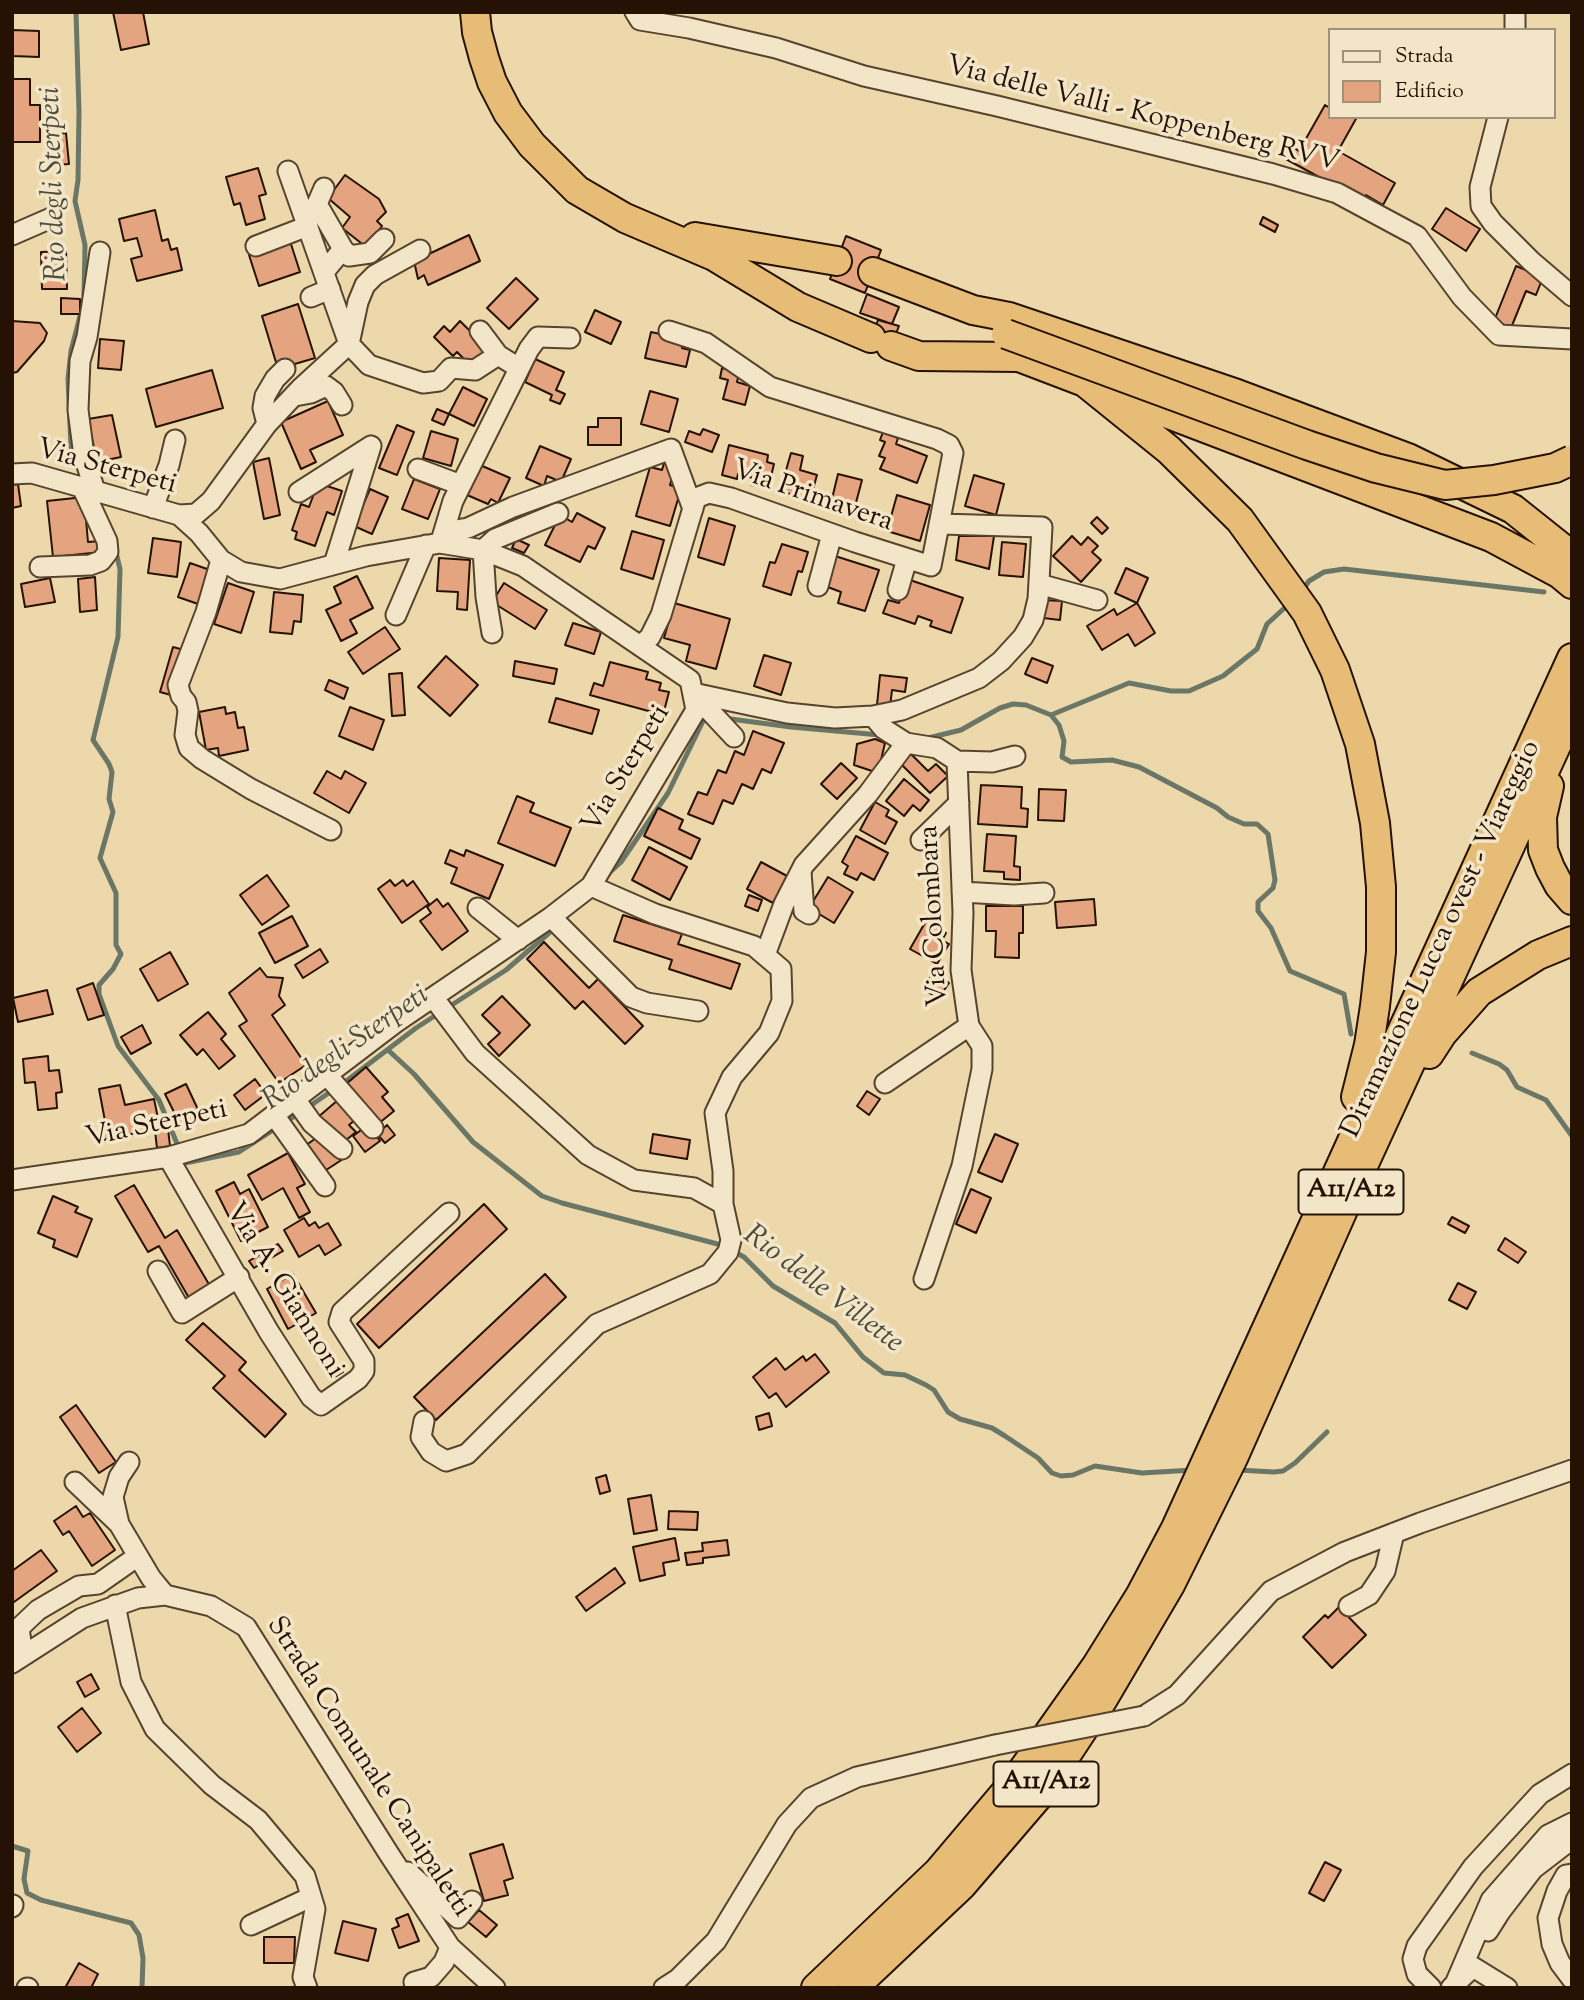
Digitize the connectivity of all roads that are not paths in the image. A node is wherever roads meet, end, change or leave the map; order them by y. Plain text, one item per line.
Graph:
1 (475, 12) edge
2 (635, 12) edge
3 (1497, 119) edge
4 (288, 171) dead end
5 (324, 188) dead end
6 (51, 218) dead end
7 (299, 221) junction
8 (661, 232) junction
9 (12, 235) edge
10 (384, 239) dead end
11 (256, 246) dead end
12 (343, 249) junction
13 (421, 250) dead end
14 (100, 252) dead end
15 (837, 261) dead end
16 (873, 272) dead end
17 (327, 281) junction
18 (1572, 296) edge
19 (311, 297) dead end
20 (973, 310) junction
21 (480, 331) dead end
22 (669, 331) dead end
23 (570, 338) dead end
24 (1572, 339) edge
25 (349, 344) junction
26 (498, 355) junction
27 (519, 368) junction
28 (285, 369) dead end
29 (1086, 383) junction
30 (293, 397) junction
31 (342, 405) dead end
32 (267, 424) junction
33 (175, 440) dead end
34 (1572, 460) edge
35 (418, 469) dead end
36 (12, 474) edge
37 (461, 485) junction
38 (89, 489) junction
39 (299, 492) dead end
40 (153, 508) junction
41 (693, 509) junction
42 (558, 513) dead end
43 (178, 515) junction
44 (941, 524) junction
45 (832, 534) junction
46 (437, 540) junction
47 (483, 550) junction
48 (1572, 556) edge
49 (907, 559) junction
50 (221, 560) junction
51 (334, 564) junction
52 (40, 567) dead end
53 (1039, 584) junction
54 (1572, 584) edge
55 (818, 586) dead end
56 (898, 590) dead end
57 (1097, 600) dead end
58 (397, 615) dead end
59 (492, 633) dead end
60 (640, 646) junction
61 (1572, 658) edge
62 (693, 693) junction
63 (1572, 711) edge
64 (873, 716) junction
65 (1572, 725) edge
66 (728, 731) dead end
67 (903, 740) junction
68 (1015, 756) dead end
69 (957, 761) junction
70 (959, 803) junction
71 (331, 830) dead end
72 (921, 839) dead end
73 (801, 870) junction
74 (595, 888) junction
75 (962, 892) junction
76 (1044, 893) dead end
77 (1572, 900) edge
78 (478, 908) dead end
79 (809, 914) dead end
80 (555, 922) junction
81 (518, 940) junction
82 (1572, 941) edge
83 (765, 955) junction
84 (1434, 985) junction
85 (440, 1006) junction
86 (698, 1011) dead end
87 (969, 1026) junction
88 (334, 1083) junction
89 (885, 1083) dead end
90 (301, 1107) junction
91 (279, 1122) junction
92 (373, 1128) dead end
93 (342, 1149) dead end
94 (175, 1156) junction
95 (12, 1180) edge
96 (325, 1186) dead end
97 (1340, 1191) junction
98 (723, 1204) junction
99 (449, 1213) dead end
100 (158, 1271) dead end
101 (239, 1277) junction
102 (923, 1279) dead end
103 (424, 1421) dead end
104 (129, 1462) dead end
105 (1572, 1470) edge
106 (75, 1482) dead end
107 (119, 1524) junction
108 (1394, 1533) junction
109 (138, 1556) junction
110 (165, 1595) junction
111 (115, 1605) junction
112 (1349, 1606) dead end
113 (19, 1659) edge
114 (1572, 1774) edge
115 (1572, 1823) edge
116 (1572, 1839) edge
117 (395, 1863) junction
118 (1572, 1874) edge
119 (950, 1878) junction
120 (311, 1897) junction
121 (472, 1901) dead end
122 (251, 1925) dead end
123 (450, 1947) junction
124 (1473, 1967) junction
125 (1572, 1979) edge
126 (414, 1982) dead end
127 (1453, 1986) edge
128 (307, 1988) edge
129 (495, 1988) edge
130 (664, 1988) edge
131 (816, 1988) edge
132 (853, 1988) edge
133 (1431, 1988) edge
134 (1507, 1988) edge

1 - 8 highway
2 - 24 street, Via delle Valli - Koppenberg RVV
3 - 18 street
4 - 7 street
5 - 12 street
6 - 9 street
7 - 11 street
7 - 17 street
8 - 15 highway
8 - 29 highway
10 - 12 street
12 - 17 street
13 - 25 street
14 - 38 street
16 - 20 highway
17 - 19 street
17 - 25 street
20 - 34 highway, bridge
20 - 48 highway
21 - 26 street
22 - 44 street, Via Primavera
23 - 27 street
25 - 26 street
25 - 30 street
26 - 27 street
27 - 37 street
28 - 32 street
29 - 54 highway
29 - 97 highway
30 - 31 street
30 - 32 street
32 - 43 street
33 - 40 street
35 - 37 street
36 - 38 street, Via Sterpeti
37 - 46 street
38 - 40 street, Via Sterpeti
38 - 52 street
39 - 51 street
40 - 43 street, Via Sterpeti
41 - 45 street, Via Primavera
41 - 46 street
41 - 60 street, Via Primavera
42 - 47 street
43 - 50 street, Via Sterpeti
44 - 49 street, Via Primavera
44 - 53 street
45 - 49 street, Via Primavera
45 - 55 street
46 - 47 street, Via Sterpeti
46 - 51 street, Via Sterpeti
46 - 58 street
47 - 59 street
47 - 60 street, Via Sterpeti
49 - 56 street
50 - 51 street, Via Sterpeti
50 - 71 street
53 - 57 street
53 - 64 street
60 - 62 street, Via Sterpeti
61 - 84 highway, Diramazione Lucca ovest - Viareggio / A11/A12
62 - 64 street
62 - 66 street
62 - 74 street, Via Sterpeti
63 - 84 highway, Diramazione Lucca ovest - Viareggio / A11/A12
64 - 67 street
65 - 77 highway
67 - 69 street
67 - 73 street
68 - 69 street
69 - 70 street, Via Colombara
70 - 72 street
70 - 75 street, Via Colombara
73 - 79 street
73 - 83 street
74 - 80 street, Via Sterpeti
74 - 83 street
75 - 76 street
75 - 87 street, Via Colombara
78 - 81 street
80 - 81 street, Via Sterpeti
80 - 86 street
81 - 85 street, Via Sterpeti
82 - 97 highway
83 - 98 street
84 - 97 highway, Diramazione Lucca ovest - Viareggio / A11/A12
85 - 88 street, Via Sterpeti
85 - 98 street
87 - 89 street
87 - 102 street, Via Colombara
88 - 90 street, Via Sterpeti
88 - 92 street
90 - 91 street, Via Sterpeti
90 - 93 street
91 - 94 street, Via Sterpeti
91 - 96 street
94 - 95 street, Via Sterpeti
94 - 101 street, Via A. Giannoni
97 - 119 highway, Diramazione Lucca ovest - Viareggio / A11/A12
98 - 103 street
99 - 101 street, Via A. Giannoni
100 - 101 street
104 - 107 street
105 - 108 street
106 - 107 street
107 - 109 street
108 - 112 street
108 - 130 street, bridge
109 - 110 street
109 - 113 street, Strada Comunale Canipaletti
110 - 111 street, Strada Comunale Canipaletti
110 - 117 street, Strada Comunale Canipaletti
111 - 113 street, Strada Comunale Canipaletti
111 - 120 street
114 - 133 street
115 - 127 street
116 - 124 street
117 - 121 street
117 - 123 street, Strada Comunale Canipaletti
118 - 125 street
119 - 131 highway, Diramazione Lucca ovest - Viareggio / A11/A12
119 - 132 highway, Diramazione Lucca ovest - Viareggio / A11/A12
120 - 122 street
120 - 128 street
123 - 126 street
123 - 129 street, Strada Comunale Canipaletti
124 - 127 street
124 - 134 street

